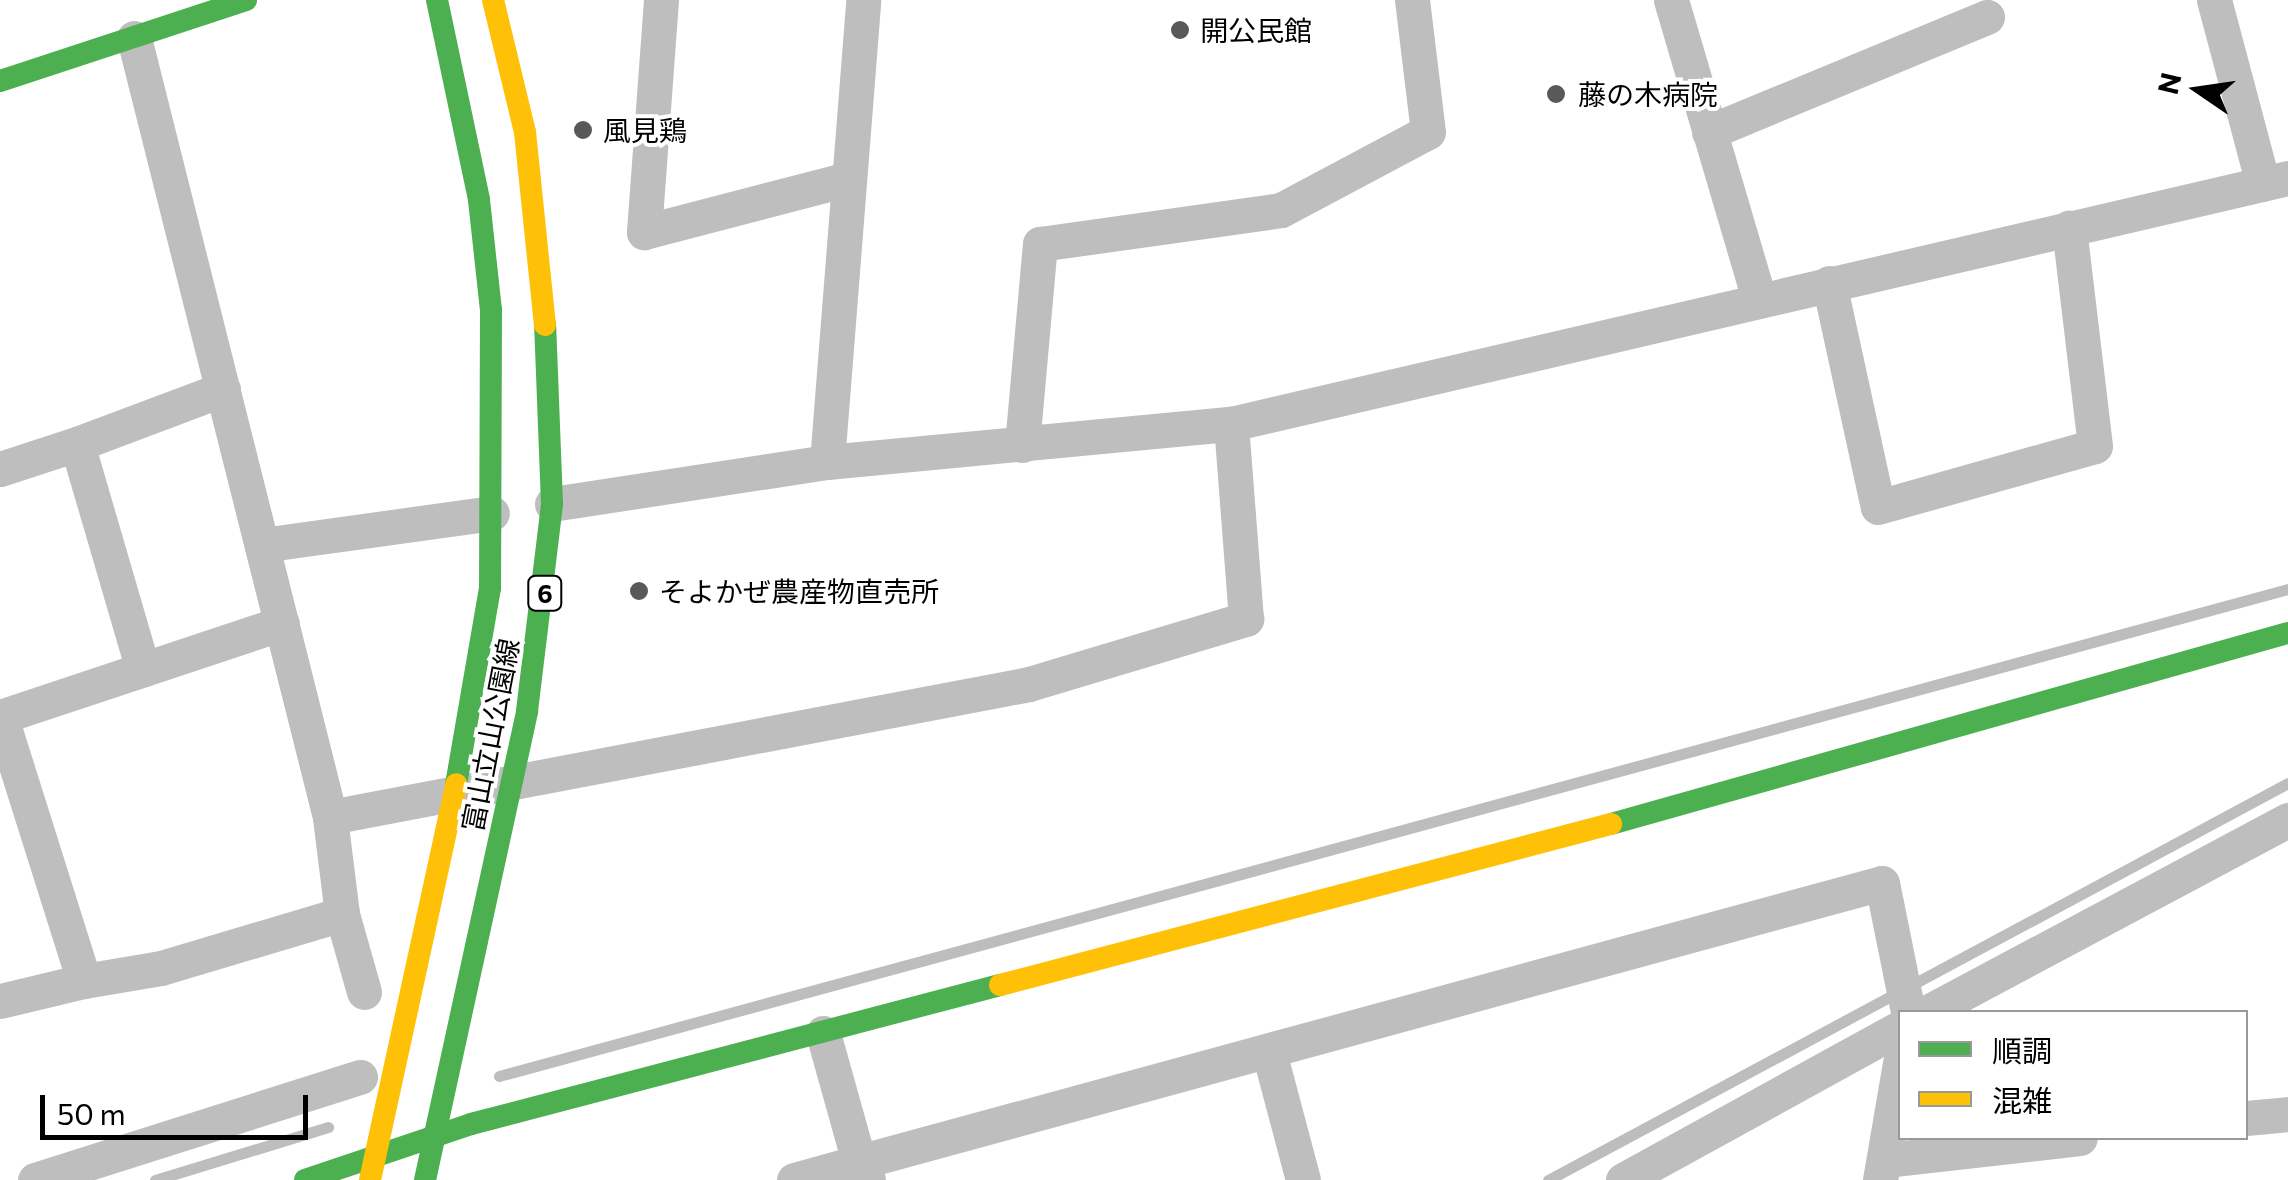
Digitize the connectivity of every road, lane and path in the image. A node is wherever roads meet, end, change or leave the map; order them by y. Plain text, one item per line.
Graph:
1 (246, 0) edge
2 (438, 0) edge
3 (493, 0) edge
4 (661, 0) edge
5 (863, 0) edge
6 (1412, 0) edge
7 (1672, 0) edge
8 (2214, 0) edge
9 (1987, 17) dead end
10 (134, 38) junction
11 (0, 81) edge
12 (1709, 132) junction
13 (848, 178) junction
14 (2276, 181) edge
15 (2069, 228) junction
16 (1829, 283) junction
17 (1759, 299) junction
18 (223, 390) junction
19 (1231, 424) junction
20 (77, 444) junction
21 (1022, 445) junction
22 (827, 462) junction
23 (0, 469) edge
24 (552, 504) junction
25 (492, 513) junction
26 (262, 545) junction
27 (282, 623) junction
28 (2288, 633) edge
29 (143, 670) junction
30 (0, 717) edge
31 (512, 784) junction
32 (454, 796) junction
33 (330, 817) junction
34 (2288, 820) edge
35 (342, 914) junction
36 (84, 981) junction
37 (364, 992) dead end
38 (0, 1001) edge
39 (1908, 1010) edge
40 (1932, 1010) edge
41 (1898, 1029) edge
42 (823, 1032) junction
43 (1269, 1052) junction
44 (1898, 1076) edge
45 (360, 1077) dead end
46 (2288, 1114) edge
47 (2248, 1118) edge
48 (435, 1137) junction
49 (2068, 1140) edge
50 (1679, 1164) edge
51 (372, 1170) edge
52 (1883, 1170) edge
53 (864, 1171) edge
54 (35, 1180) edge
55 (304, 1180) edge
56 (425, 1180) edge
57 (794, 1180) edge
58 (1303, 1180) edge
59 (1623, 1180) edge

1 - 10 main road
2 - 25 main road, 富山立山公園線 / 6
3 - 24 main road, 富山立山公園線 / 6
4 - 13 street
5 - 13 street
6 - 21 street
7 - 12 street
8 - 14 street
9 - 12 street
10 - 11 main road
10 - 18 street
12 - 17 street
13 - 22 street
14 - 15 street
15 - 16 street
15 - 16 street
16 - 17 street
17 - 19 street
18 - 20 street
18 - 26 street
19 - 21 street
19 - 31 street
20 - 23 street
20 - 29 street
21 - 22 street
22 - 24 street
24 - 31 main road, 富山立山公園線 / 6
25 - 26 street
25 - 32 main road, 富山立山公園線 / 6
26 - 27 street
27 - 29 street
27 - 33 street
28 - 42 main road
29 - 30 street
30 - 36 street
31 - 32 street
31 - 48 main road, 富山立山公園線 / 6
32 - 33 street
32 - 51 main road, 富山立山公園線 / 6
33 - 35 street
34 - 40 street
35 - 36 street
35 - 37 street
36 - 38 street
39 - 43 street
41 - 50 street
42 - 48 main road
42 - 53 street
43 - 53 street
43 - 58 street
44 - 52 street
45 - 54 street
46 - 47 street
48 - 51 main road
48 - 56 main road, 富山立山公園線 / 6
49 - 52 street
50 - 59 street
51 - 55 main road
53 - 57 street

